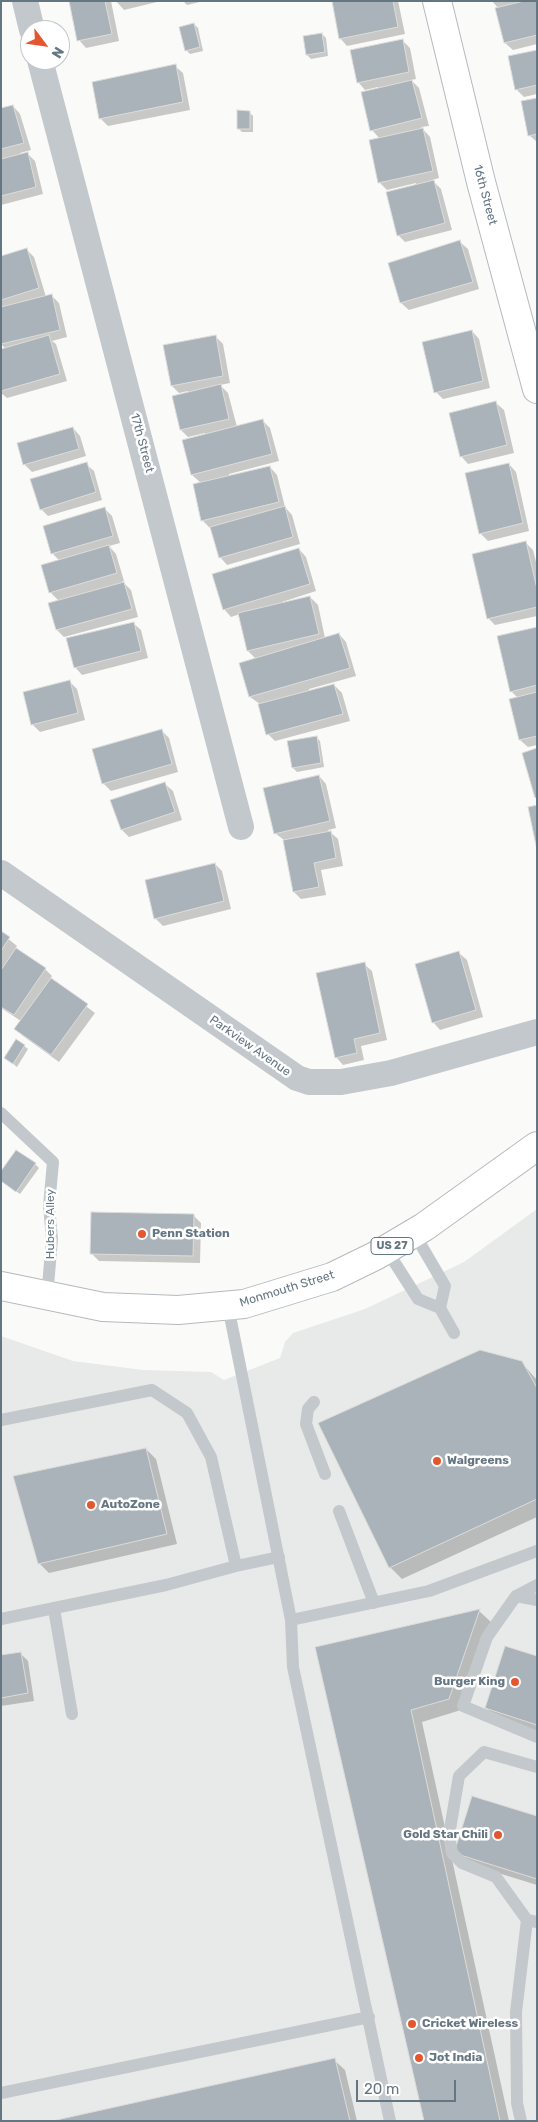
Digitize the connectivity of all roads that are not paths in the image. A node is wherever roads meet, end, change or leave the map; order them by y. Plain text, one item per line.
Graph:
1 (25, 1) edge
2 (437, 1) edge
3 (30, 20) edge
4 (43, 70) edge
5 (537, 389) edge
6 (241, 827) dead end
7 (1, 873) edge
8 (537, 1032) edge
9 (1, 1113) edge
10 (537, 1146) edge
11 (414, 1233) junction
12 (386, 1250) junction
13 (1, 1286) edge
14 (47, 1297) junction
15 (228, 1306) junction
16 (440, 1308) junction
17 (454, 1334) dead end
18 (314, 1402) dead end
19 (1, 1420) edge
20 (325, 1474) dead end
21 (339, 1511) dead end
22 (537, 1551) edge
23 (279, 1557) junction
24 (236, 1566) junction
25 (537, 1586) edge
26 (516, 1596) junction
27 (537, 1600) edge
28 (374, 1602) junction
29 (54, 1609) junction
30 (1, 1618) edge
31 (291, 1620) junction
32 (72, 1714) dead end
33 (537, 1737) edge
34 (537, 1767) edge
35 (532, 1921) edge
36 (369, 2017) junction
37 (1, 2093) edge
38 (390, 2121) edge
39 (521, 2121) edge

1 - 3 street
2 - 5 main road, 16th Street
4 - 6 street, 17th Street
7 - 8 street, Parkview Avenue
9 - 14 lane, Hubers Alley
10 - 11 main road, Monmouth Street / US 27
11 - 12 main road, Monmouth Street / US 27
11 - 16 lane
12 - 15 main road, Monmouth Street / US 27
12 - 16 lane
13 - 14 main road, Monmouth Street / US 27
14 - 15 main road, Monmouth Street / US 27
15 - 23 lane
16 - 17 lane
18 - 20 lane
19 - 24 lane
21 - 28 lane
22 - 28 lane
23 - 24 lane
23 - 31 lane
24 - 29 lane
25 - 26 lane
26 - 27 lane
26 - 33 lane
28 - 31 lane
29 - 30 lane
29 - 32 lane
31 - 36 lane
34 - 35 lane
35 - 39 lane
36 - 37 lane
36 - 38 lane

